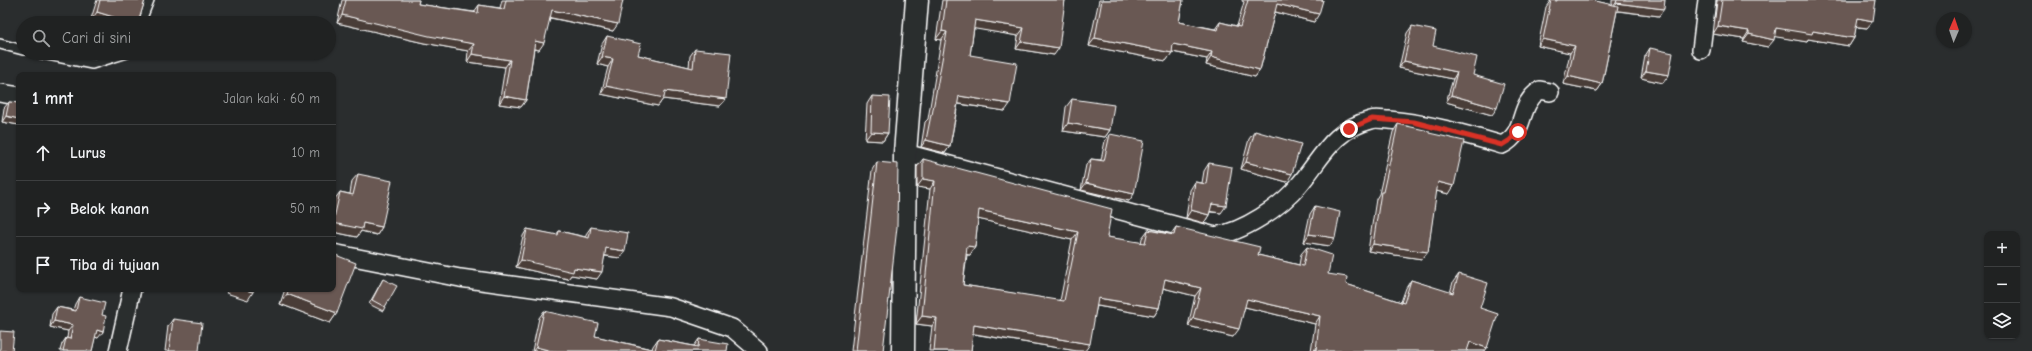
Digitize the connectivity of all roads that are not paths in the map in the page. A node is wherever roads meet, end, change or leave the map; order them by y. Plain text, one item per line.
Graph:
1 (149, 0) edge
2 (917, 0) edge
3 (1707, 0) edge
4 (143, 16) edge
5 (0, 44) edge
6 (16, 48) edge
7 (1701, 50) dead end
8 (72, 60) edge
9 (105, 60) edge
10 (1550, 92) dead end
11 (0, 93) edge
12 (16, 96) edge
13 (905, 153) junction
14 (336, 255) edge
15 (131, 292) edge
16 (118, 351) edge
17 (759, 351) edge
18 (903, 351) edge

1 - 4 lane
2 - 13 street
3 - 7 street
5 - 6 lane
8 - 9 lane
10 - 13 street
11 - 12 street
13 - 18 street
14 - 17 street
15 - 16 street

